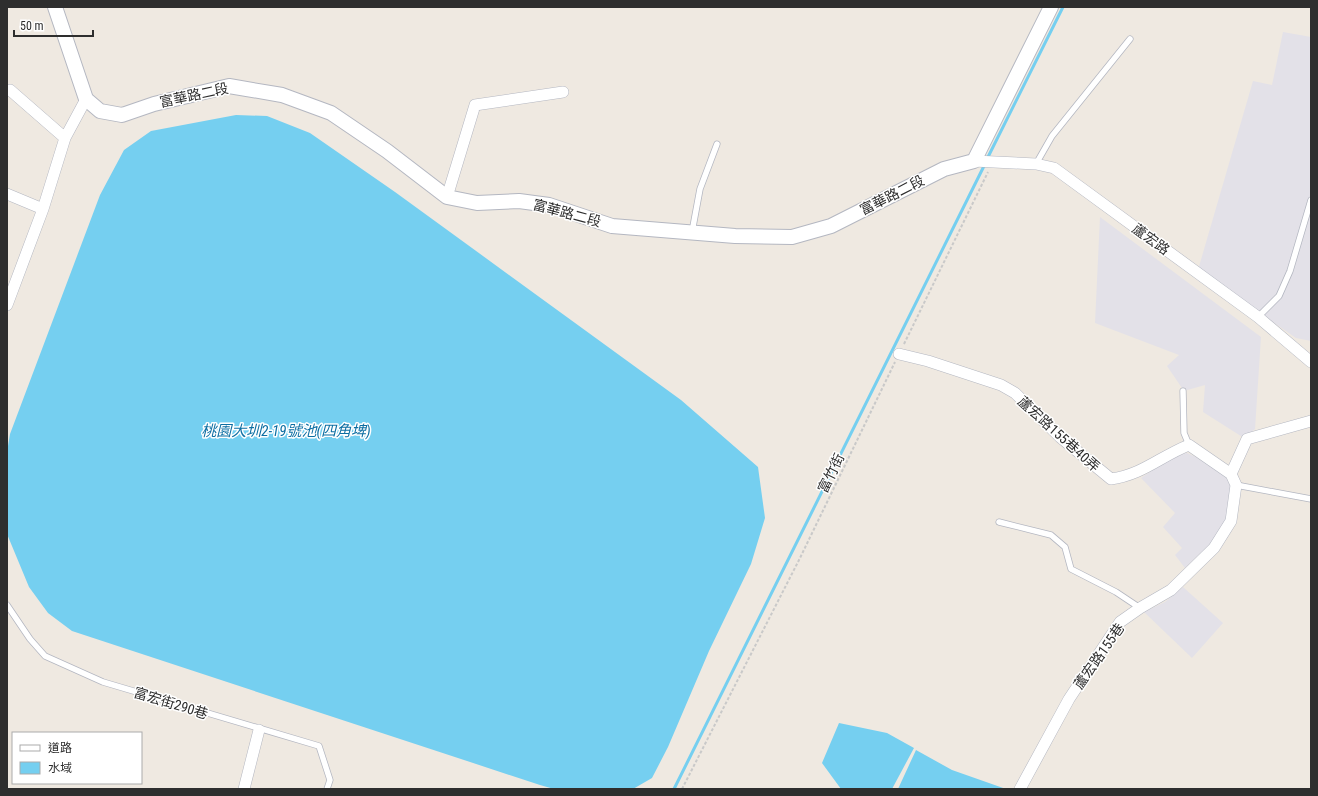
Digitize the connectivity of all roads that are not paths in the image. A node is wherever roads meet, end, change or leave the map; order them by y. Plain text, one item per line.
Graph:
1 (55, 7) edge
2 (1051, 7) edge
3 (1130, 39) dead end
4 (10, 90) dead end
5 (563, 92) dead end
6 (86, 98) junction
7 (65, 138) junction
8 (717, 144) dead end
9 (984, 162) junction
10 (1036, 164) junction
11 (7, 194) edge
12 (447, 197) junction
13 (1311, 200) edge
14 (43, 209) junction
15 (692, 232) junction
16 (7, 305) edge
17 (1258, 317) junction
18 (899, 354) road end
19 (1311, 362) edge
20 (1183, 391) dead end
21 (1311, 421) edge
22 (1189, 444) junction
23 (1231, 474) junction
24 (1236, 485) junction
25 (1311, 499) edge
26 (999, 522) dead end
27 (7, 605) edge
28 (1140, 608) junction
29 (259, 730) junction
30 (244, 789) edge
31 (327, 789) edge
32 (1020, 789) edge

1 - 6 street, 富華路二段
2 - 9 street
3 - 10 lane
4 - 7 street
5 - 12 street
6 - 7 street
6 - 12 street, 富華路二段
7 - 14 street
8 - 15 lane
9 - 10 street, 蘆宏路
9 - 15 street, 富華路二段
10 - 17 street, 蘆宏路
11 - 14 street
12 - 15 street, 富華路二段
13 - 17 lane
14 - 16 street
17 - 19 street, 蘆宏路
18 - 22 street, 蘆宏路155巷40弄
20 - 22 lane
21 - 23 street
22 - 23 street
23 - 24 street
24 - 25 lane
24 - 28 street, 蘆宏路155巷
26 - 28 lane
27 - 29 lane, 富宏街290巷
28 - 32 street, 蘆宏路155巷
29 - 30 street
29 - 31 lane, 富宏街290巷

